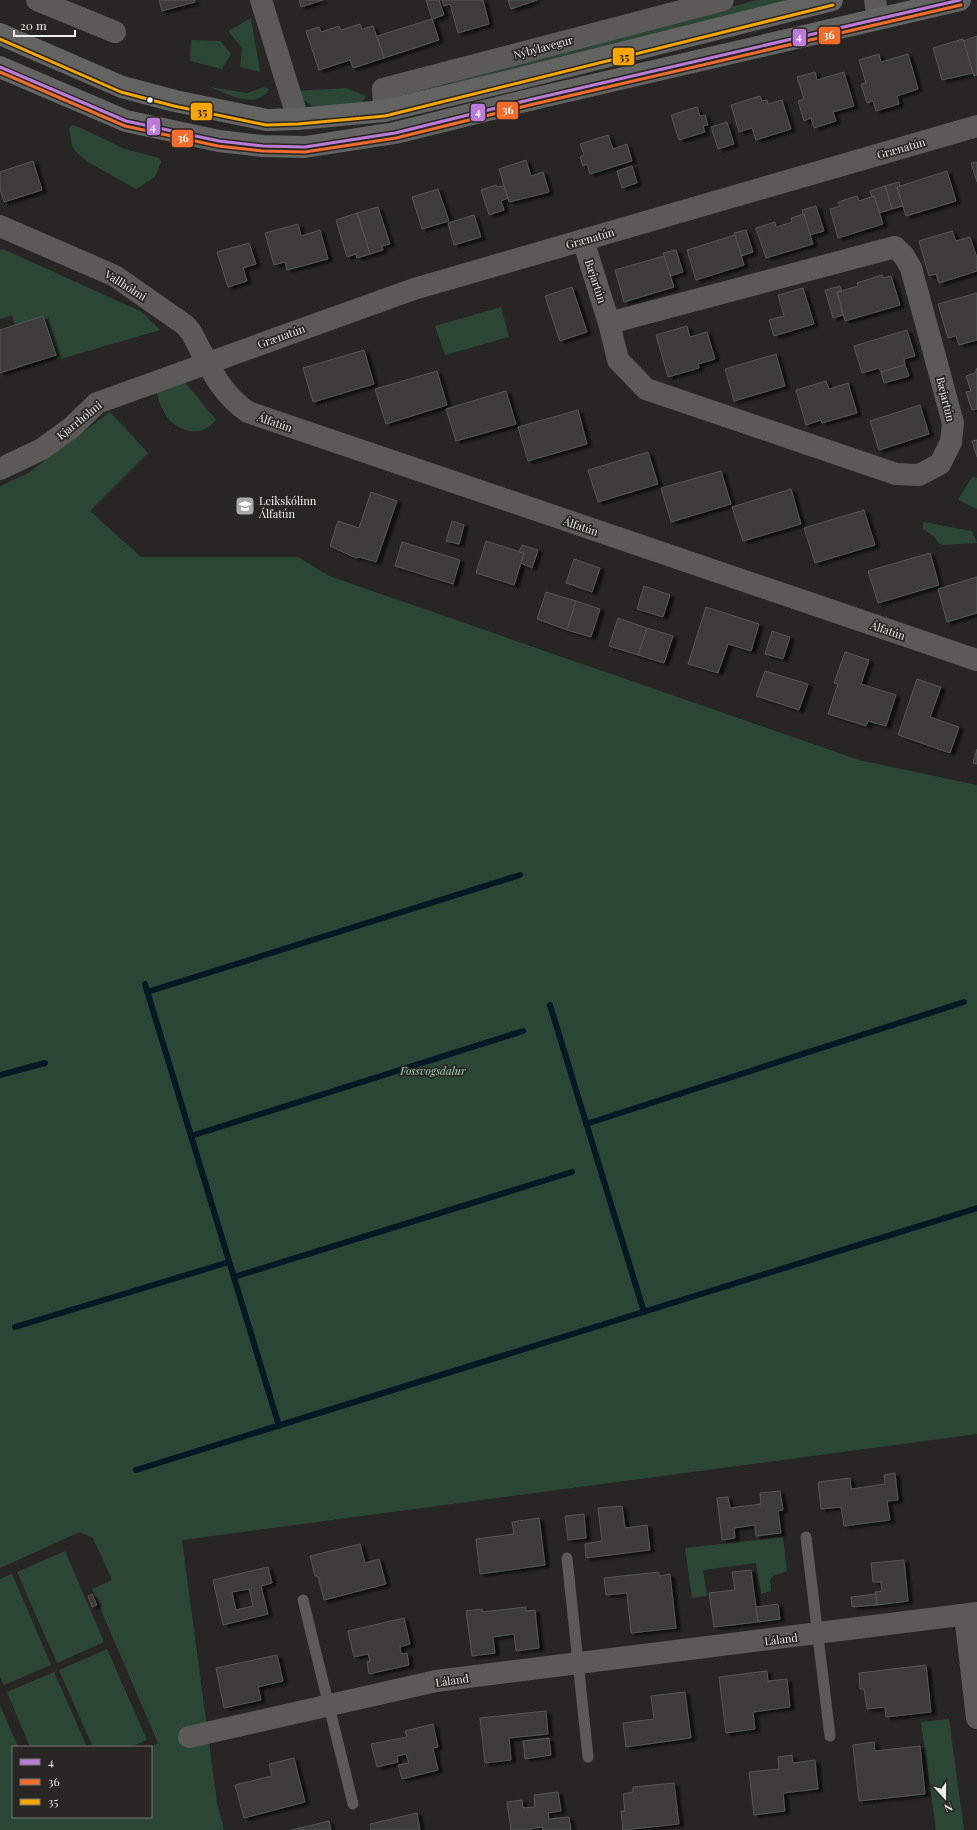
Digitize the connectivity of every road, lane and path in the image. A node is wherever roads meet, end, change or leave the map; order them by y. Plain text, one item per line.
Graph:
1 (38, 0) edge
2 (261, 0) edge
3 (723, 0) edge
4 (832, 0) edge
5 (960, 0) edge
6 (876, 9) edge
7 (115, 32) dead end
8 (0, 34) edge
9 (0, 67) edge
10 (384, 111) junction
11 (298, 119) junction
12 (977, 126) edge
13 (0, 226) edge
14 (583, 240) junction
15 (609, 323) junction
16 (207, 362) junction
17 (0, 469) edge
18 (977, 660) edge
19 (806, 1537) dead end
20 (567, 1558) dead end
21 (304, 1600) dead end
22 (971, 1614) edge
23 (818, 1634) junction
24 (577, 1664) junction
25 (328, 1706) junction
26 (977, 1718) edge
27 (830, 1736) dead end
28 (189, 1737) dead end
29 (588, 1757) dead end
30 (353, 1804) dead end

1 - 7 street
2 - 11 street
3 - 10 street, Nýbýlavegur
4 - 10 main road
5 - 6 main road
6 - 9 main road
8 - 11 main road
10 - 11 main road
12 - 14 street, Grænatún
13 - 16 street, Vallhólmi
14 - 15 street, Bæjartún
14 - 16 street, Grænatún
15 - 15 street, Bæjartún
16 - 17 street, Kjarrhólmi
16 - 18 street, Álfatún
19 - 23 lane
20 - 24 lane
21 - 25 lane
22 - 23 street, Láland
22 - 26 street
23 - 24 street, Láland
23 - 27 lane
24 - 25 street, Láland
24 - 29 lane
25 - 28 street, Láland
25 - 30 lane

